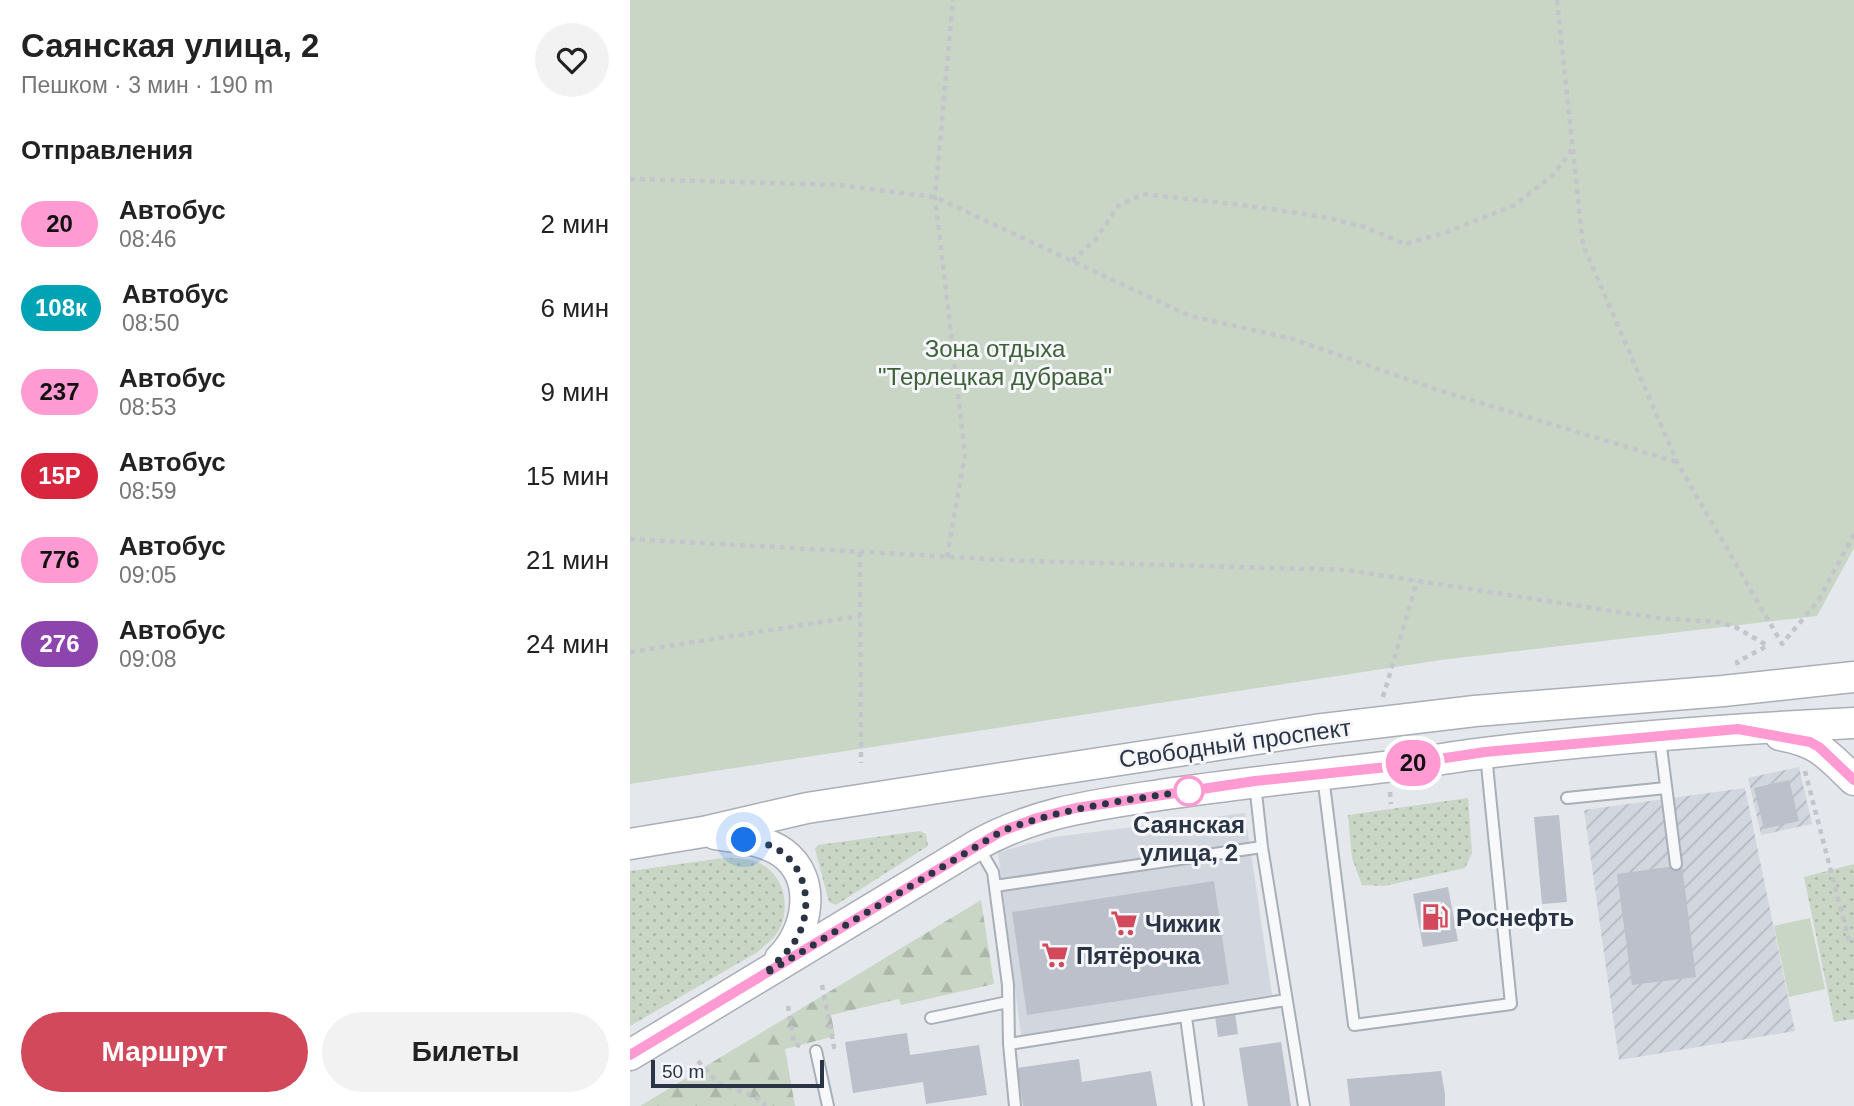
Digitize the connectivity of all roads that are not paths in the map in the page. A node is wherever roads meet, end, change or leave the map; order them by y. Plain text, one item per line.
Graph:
1 (1854, 677) edge
2 (1854, 723) edge
3 (1738, 729) junction
4 (1660, 736) junction
5 (1485, 752) junction
6 (1322, 774) junction
7 (1854, 780) edge
8 (1255, 781) junction
9 (1667, 788) junction
10 (1567, 798) dead end
11 (704, 832) junction
12 (630, 845) edge
13 (978, 845) junction
14 (1262, 847) junction
15 (1676, 864) dead end
16 (995, 886) junction
17 (765, 974) junction
18 (1286, 1000) junction
19 (1009, 1002) junction
20 (1186, 1017) junction
21 (931, 1018) dead end
22 (1009, 1044) junction
23 (816, 1051) road end
24 (634, 1054) edge
25 (828, 1106) edge
26 (1015, 1106) edge
27 (1198, 1106) edge
28 (1304, 1106) edge

1 - 11 main road, Свободный проспект
2 - 3 main road, Свободный проспект
3 - 4 main road, Свободный проспект
3 - 7 main road
4 - 5 main road, Свободный проспект
4 - 9 lane
5 - 6 main road, Свободный проспект
5 - 6 lane
6 - 8 main road, Свободный проспект
8 - 13 main road, Свободный проспект
8 - 14 lane
9 - 10 lane
9 - 15 lane
11 - 12 main road, Свободный проспект
11 - 17 main road, Свободный проспект
13 - 16 lane
13 - 17 main road, Свободный проспект
14 - 16 lane
14 - 18 lane
16 - 19 lane
17 - 24 main road, Свободный проспект
18 - 20 lane
18 - 28 lane
19 - 21 lane
19 - 22 lane
20 - 22 lane
20 - 27 lane
22 - 26 lane
23 - 25 lane

